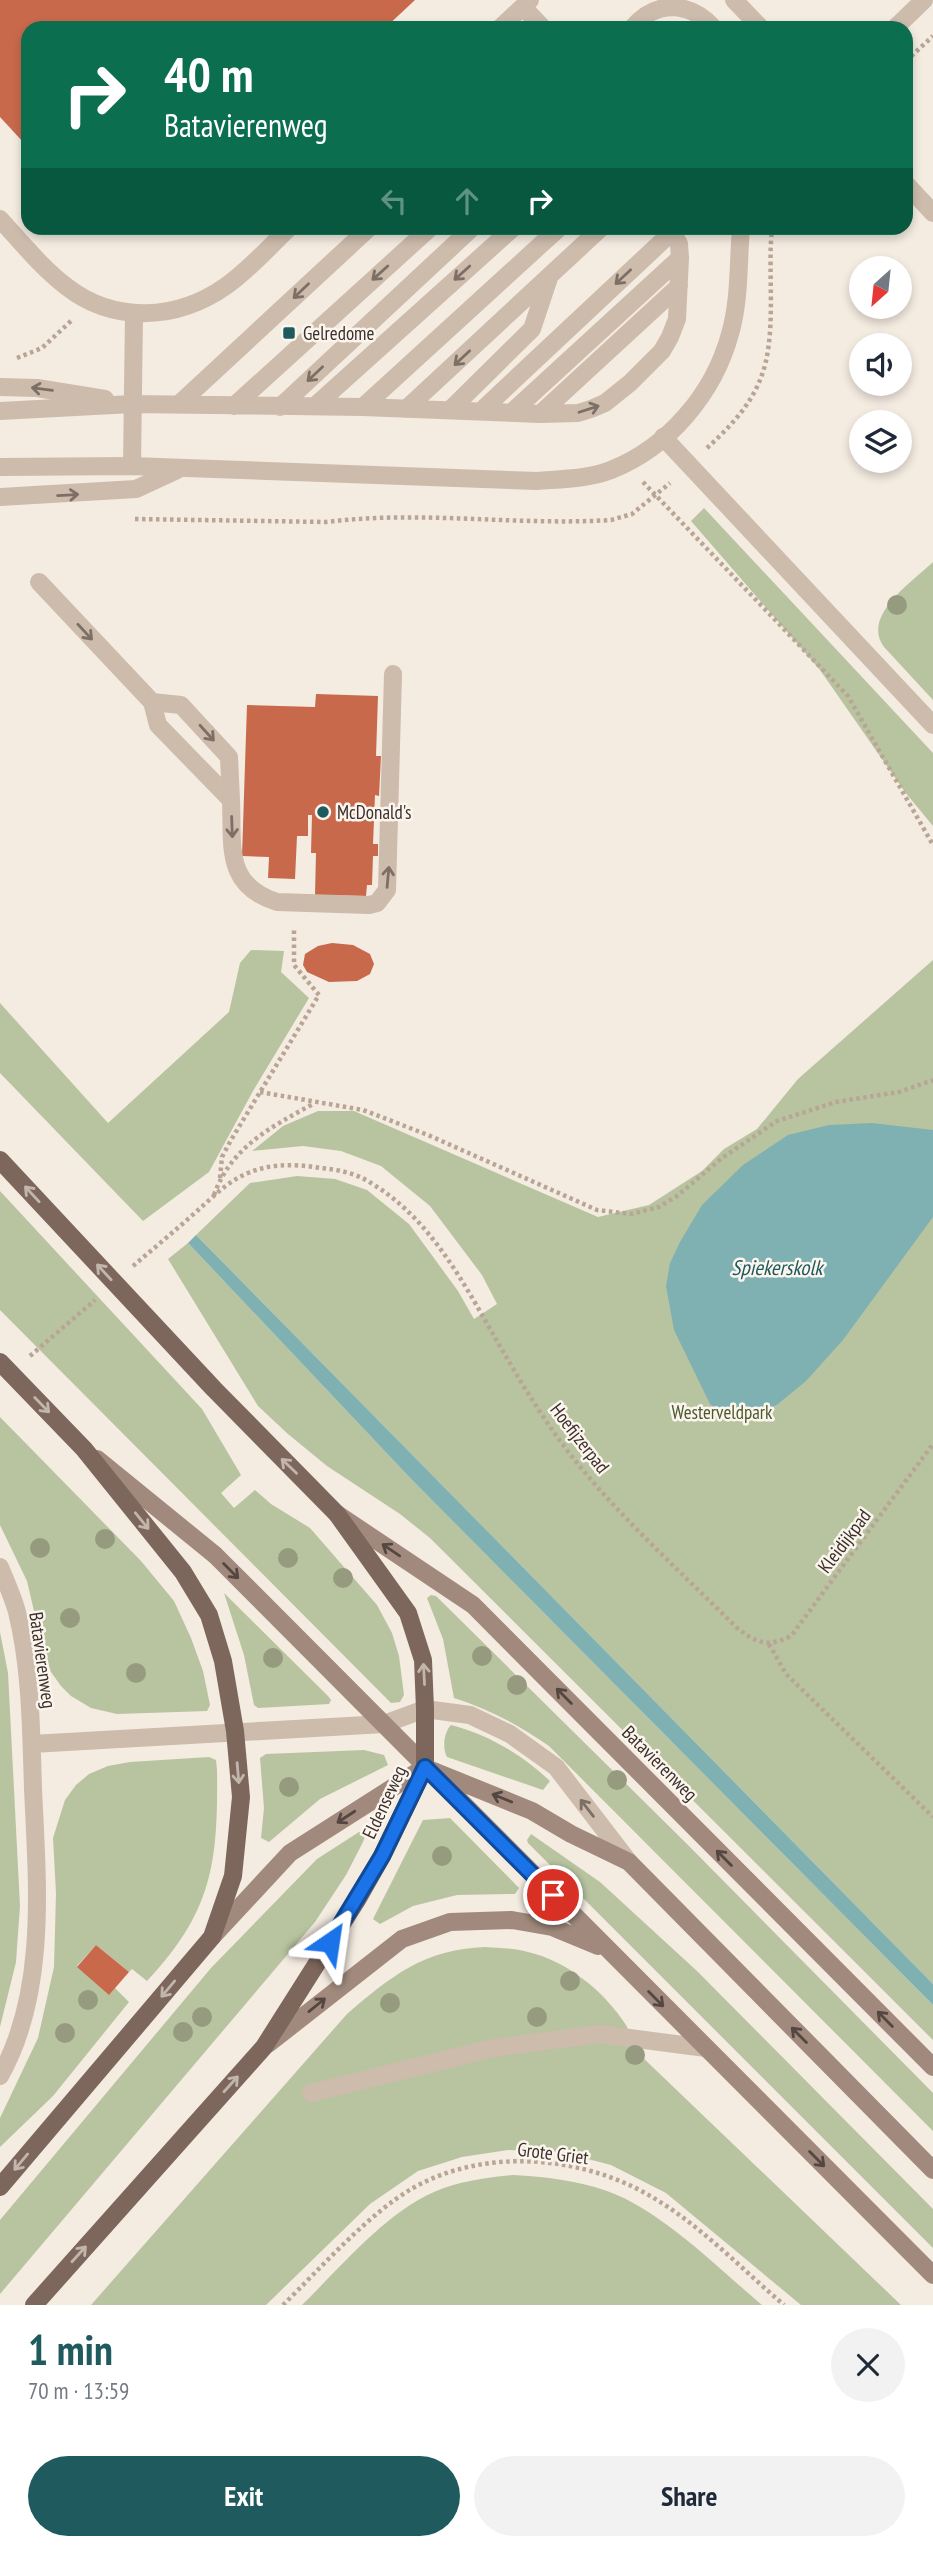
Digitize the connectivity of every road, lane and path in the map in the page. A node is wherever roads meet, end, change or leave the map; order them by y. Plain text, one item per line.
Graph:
1 (734, 0) edge
2 (924, 0) edge
3 (527, 3) edge
4 (508, 21) edge
5 (539, 21) edge
6 (638, 21) edge
7 (706, 21) edge
8 (754, 21) edge
9 (902, 21) edge
10 (933, 36) edge
11 (913, 55) edge
12 (913, 192) edge
13 (933, 213) edge
14 (0, 219) edge
15 (282, 235) edge
16 (361, 235) edge
17 (422, 235) edge
18 (464, 235) edge
19 (505, 235) edge
20 (551, 235) edge
21 (594, 235) edge
22 (665, 235) edge
23 (674, 235) edge
24 (740, 235) edge
25 (680, 258) junction
26 (551, 275) junction
27 (679, 286) junction
28 (90, 302) junction
29 (135, 314) junction
30 (17, 359) dead end
31 (0, 387) edge
32 (132, 404) junction
33 (178, 405) junction
34 (234, 406) junction
35 (314, 406) junction
36 (279, 407) junction
37 (363, 407) junction
38 (406, 409) junction
39 (450, 410) junction
40 (0, 411) edge
41 (481, 411) junction
42 (511, 413) junction
43 (540, 414) junction
44 (663, 437) junction
45 (625, 463) junction
46 (132, 466) junction
47 (0, 467) edge
48 (181, 468) junction
49 (0, 497) edge
50 (39, 582) dead end
51 (393, 674) dead end
52 (152, 702) junction
53 (933, 725) edge
54 (231, 800) junction
55 (933, 845) edge
56 (294, 927) dead end
57 (933, 1080) edge
58 (260, 1092) junction
59 (314, 1103) junction
60 (0, 1160) edge
61 (220, 1178) junction
62 (214, 1196) junction
63 (197, 1211) dead end
64 (0, 1362) edge
65 (933, 1444) edge
66 (84, 1448) junction
67 (337, 1514) junction
68 (0, 1567) edge
69 (769, 1644) junction
70 (425, 1709) junction
71 (384, 1724) junction
72 (235, 1731) junction
73 (32, 1744) junction
74 (425, 1767) junction
75 (933, 1817) edge
76 (629, 1862) junction
77 (212, 1937) junction
78 (608, 1951) junction
79 (264, 2048) junction
80 (706, 2048) junction
81 (933, 2067) edge
82 (0, 2076) edge
83 (311, 2093) dead end
84 (933, 2170) edge
85 (0, 2187) edge
86 (933, 2275) edge
87 (34, 2305) edge
88 (283, 2305) edge
89 (784, 2305) edge

1 - 8 street
2 - 9 street
3 - 4 street
3 - 5 street
6 - 7 street
10 - 11 path
12 - 13 street
14 - 28 street
15 - 29 street
16 -> 33 street
17 -> 34 street
18 -> 36 street
19 -> 35 street
20 - 37 street
21 - 26 street
22 -> 41 street
23 - 25 street
24 - 44 street
25 - 27 street
25 - 42 street
26 -> 38 street
26 - 39 street
27 - 43 street
43 -> 27 street
28 - 29 street
28 - 30 path
29 - 32 street
32 -> 31 street
32 - 33 street
32 - 40 street
32 - 46 street
33 - 34 street
34 - 36 street
35 - 36 street
35 - 37 street
37 - 38 street
38 - 39 street
39 - 41 street
41 - 42 street
42 - 43 street
44 - 45 street
44 - 53 street
45 - 48 street
45 - 55 path
46 - 47 street
46 - 48 street
49 -> 48 street
50 -> 52 street
54 -> 51 street
52 - 54 street
52 -> 54 street
56 - 58 path
57 - 59 path
58 - 59 path
58 - 61 path
59 - 61 path
67 -> 60 main road, Batavierenweg
61 - 62 path
62 - 63 path, Hoefijzerpad
62 - 69 path, Hoefijzerpad
64 -> 66 main road
65 - 69 path, Kleidijkpad
66 -> 71 main road
66 -> 72 main road, Eldenseweg
70 -> 67 main road, Batavierenweg
81 -> 67 main road, Batavierenweg
68 - 73 street, Batavierenweg
69 - 75 path
70 - 71 street
70 - 74 main road, Batavierenweg
76 -> 70 street
71 - 72 street
71 - 74 main road
72 - 73 street
72 -> 77 main road, Eldenseweg
73 - 82 street
76 -> 74 main road
74 -> 77 main road, Eldenseweg
74 - 78 main road
74 - 79 main road, Eldenseweg
84 -> 76 main road
77 -> 85 main road, Eldenseweg
79 -> 78 main road, Eldenseweg
78 -> 80 main road
87 -> 79 main road, Eldenseweg
80 - 83 street
80 -> 86 main road
88 - 89 path, Grote Griet

